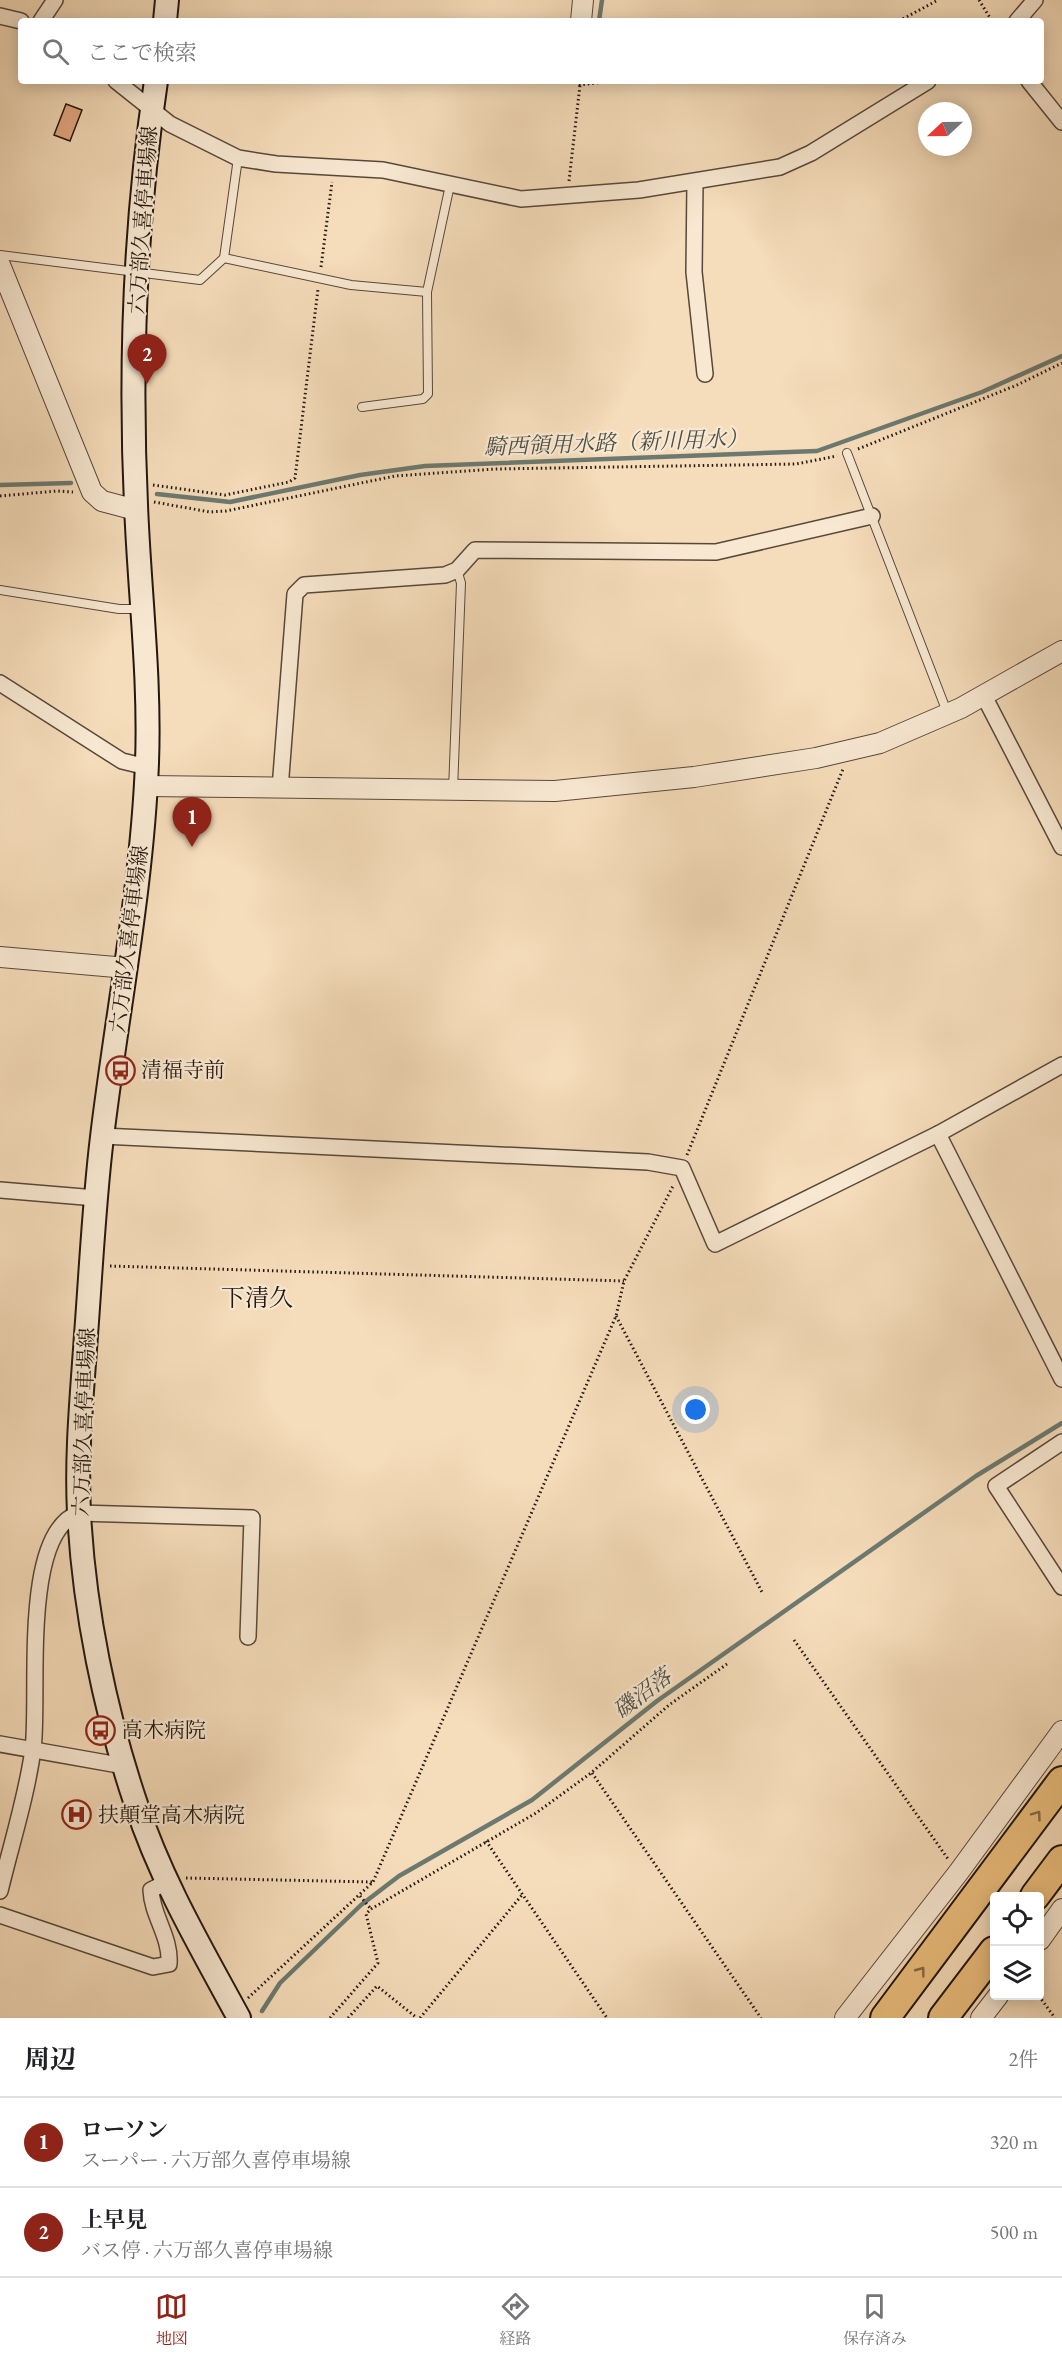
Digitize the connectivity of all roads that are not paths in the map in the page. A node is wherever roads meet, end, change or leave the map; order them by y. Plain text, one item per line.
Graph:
1 (55, 0) edge
2 (167, 0) edge
3 (583, 0) edge
4 (1035, 0) edge
5 (0, 16) edge
6 (43, 18) edge
7 (165, 18) edge
8 (581, 18) edge
9 (1020, 18) edge
10 (18, 20) edge
11 (120, 84) edge
12 (156, 84) edge
13 (923, 84) edge
14 (1031, 84) edge
15 (152, 109) junction
16 (1062, 122) edge
17 (238, 158) junction
18 (695, 182) junction
19 (450, 185) junction
20 (0, 255) edge
21 (224, 258) junction
22 (0, 265) edge
23 (136, 273) junction
24 (427, 292) junction
25 (705, 374) dead end
26 (362, 407) dead end
27 (847, 453) road end
28 (144, 506) junction
29 (872, 516) junction
30 (458, 570) junction
31 (0, 590) edge
32 (143, 609) junction
33 (1062, 651) edge
34 (0, 683) edge
35 (984, 696) junction
36 (948, 715) junction
37 (146, 777) junction
38 (280, 789) junction
39 (453, 792) junction
40 (1062, 847) edge
41 (0, 957) edge
42 (127, 968) junction
43 (1062, 1065) edge
44 (938, 1134) junction
45 (102, 1136) junction
46 (0, 1190) edge
47 (96, 1198) junction
48 (1062, 1378) edge
49 (1062, 1442) edge
50 (79, 1513) junction
51 (1062, 1587) edge
52 (248, 1637) dead end
53 (1062, 1731) edge
54 (0, 1744) edge
55 (33, 1749) junction
56 (124, 1766) junction
57 (1062, 1781) edge
58 (1062, 1860) edge
59 (167, 1882) junction
60 (0, 1891) edge
61 (1038, 1892) edge
62 (1062, 1909) edge
63 (0, 1915) edge
64 (1044, 1934) edge
65 (990, 1956) edge
66 (994, 2000) edge
67 (243, 2008) edge
68 (845, 2018) edge
69 (885, 2018) edge
70 (943, 2018) edge
71 (981, 2018) edge

1 - 6 street
2 - 7 main road
3 - 8 street
4 - 9 street
5 - 10 street
11 - 15 street
12 - 15 main road, 六万部久喜停車場線
13 - 18 street
14 - 16 street
15 - 17 street
15 - 23 main road, 六万部久喜停車場線
17 - 19 street
17 - 21 lane
18 - 19 street
18 - 25 street
19 - 24 lane
20 - 23 lane
21 - 23 lane
21 - 24 lane
22 - 28 street
23 - 28 main road, 六万部久喜停車場線
24 - 26 lane
27 - 29 lane
28 - 32 main road, 六万部久喜停車場線
29 - 30 street
29 - 36 lane
30 - 38 street
30 - 39 lane
31 - 32 lane
32 - 37 main road, 六万部久喜停車場線
33 - 35 street
34 - 37 street
35 - 36 street
35 - 40 street
36 - 39 street
37 - 38 street
37 - 42 main road, 六万部久喜停車場線
38 - 39 street
41 - 42 street
42 - 45 main road, 六万部久喜停車場線
43 - 44 street
44 - 45 street
44 - 48 street
45 - 47 main road, 六万部久喜停車場線
46 - 47 street
47 - 50 main road, 六万部久喜停車場線
49 - 51 street
50 - 52 street
50 - 55 street
50 - 56 main road, 六万部久喜停車場線
53 - 68 street
54 - 55 street
55 - 56 street
55 - 60 street
56 - 59 main road, 六万部久喜停車場線
69 -> 57 highway
58 - 61 highway
59 - 63 street
59 - 67 main road, 六万部久喜停車場線
62 - 64 street
65 - 70 highway
66 - 71 street

